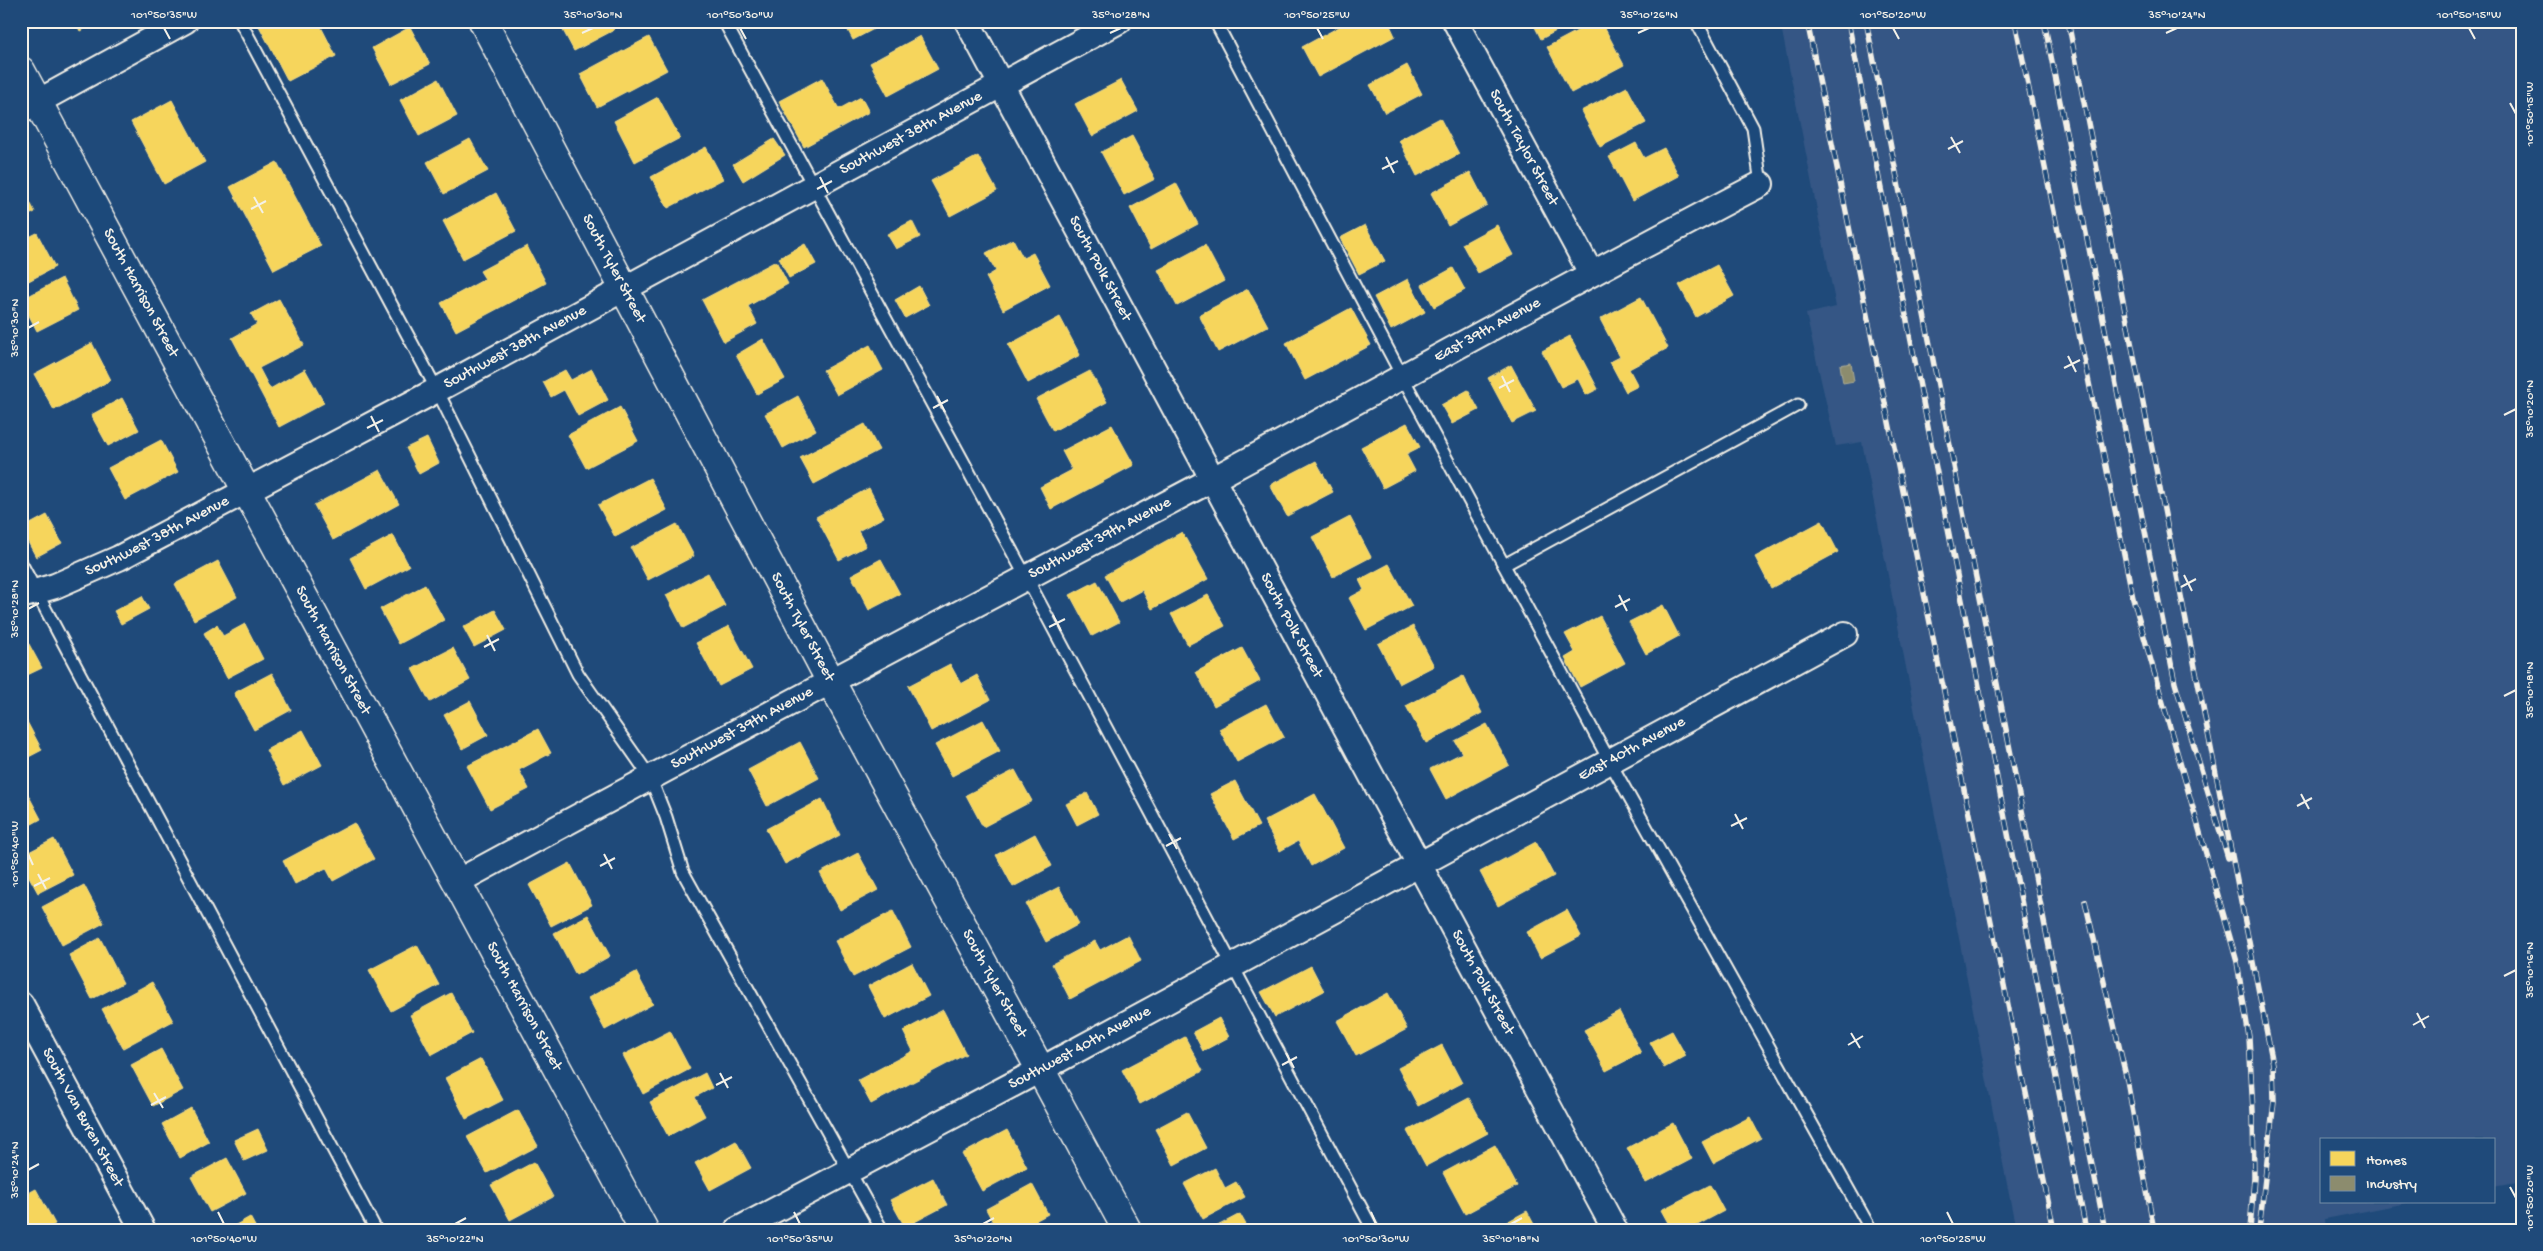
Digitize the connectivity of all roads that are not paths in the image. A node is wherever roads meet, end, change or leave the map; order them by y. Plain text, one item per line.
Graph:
1 (185, 21) edge
2 (240, 21) edge
3 (484, 21) edge
4 (724, 21) edge
5 (967, 21) edge
6 (1119, 21) edge
7 (1215, 21) edge
8 (1455, 21) edge
9 (1696, 21) edge
10 (21, 71) edge
11 (1001, 84) junction
12 (30, 106) edge
13 (1761, 184) joint
14 (814, 187) junction
15 (1591, 273) junction
16 (625, 288) junction
17 (1402, 376) junction
18 (437, 390) junction
19 (1798, 405) dead end
20 (1214, 478) junction
21 (247, 491) junction
22 (21, 563) edge
23 (1504, 565) junction
24 (1026, 577) junction
25 (29, 594) edge
26 (1845, 634) dead end
27 (830, 680) junction
28 (1610, 762) junction
29 (650, 777) junction
30 (1420, 865) junction
31 (457, 882) junction
32 (1234, 966) junction
33 (21, 1004) edge
34 (1040, 1070) junction
35 (849, 1171) junction
36 (143, 1230) edge
37 (376, 1230) edge
38 (644, 1230) edge
39 (737, 1230) edge
40 (882, 1230) edge
41 (1127, 1230) edge
42 (1373, 1230) edge
43 (1615, 1230) edge
44 (1871, 1230) edge

1 - 12 street
2 - 18 lane
3 - 16 main road, South Tyler Street
4 - 14 lane
5 - 11 street, South Polk Street
6 - 11 street, Southwest 38th Avenue
7 - 17 lane
8 - 15 street, South Taylor Street
9 - 13 lane
10 - 12 main road, South Harrison Street
11 - 14 street, Southwest 38th Avenue
11 - 20 street, South Polk Street
12 - 21 main road, South Harrison Street
13 - 15 street, East 39th Avenue
14 - 16 street, Southwest 38th Avenue
14 - 24 lane
15 - 17 street, East 39th Avenue
16 - 18 street, Southwest 38th Avenue
16 - 27 main road, South Tyler Street
17 - 20 street, East 39th Avenue
17 - 23 lane
18 - 21 street, Southwest 38th Avenue
18 - 29 lane
19 - 23 lane
20 - 24 street, Southwest 39th Avenue
20 - 30 street, South Polk Street
21 - 25 street, Southwest 38th Avenue
21 - 31 main road, South Harrison Street
22 - 25 lane
23 - 28 lane
24 - 27 street, Southwest 39th Avenue
24 - 32 lane
25 - 37 lane
26 - 28 street, East 40th Avenue
27 - 29 street, Southwest 39th Avenue
27 - 34 main road, South Tyler Street
28 - 30 street, East 40th Avenue
28 - 44 lane
29 - 31 street, Southwest 39th Avenue
29 - 35 lane
30 - 32 street, Southwest 40th Avenue
30 - 43 street, South Polk Street
31 - 38 main road, South Harrison Street
32 - 34 street, Southwest 40th Avenue
32 - 42 lane
33 - 36 street, South Van Buren Street
34 - 35 street, Southwest 40th Avenue
34 - 41 main road, South Tyler Street
35 - 39 street, Southwest 40th Avenue
35 - 40 lane

